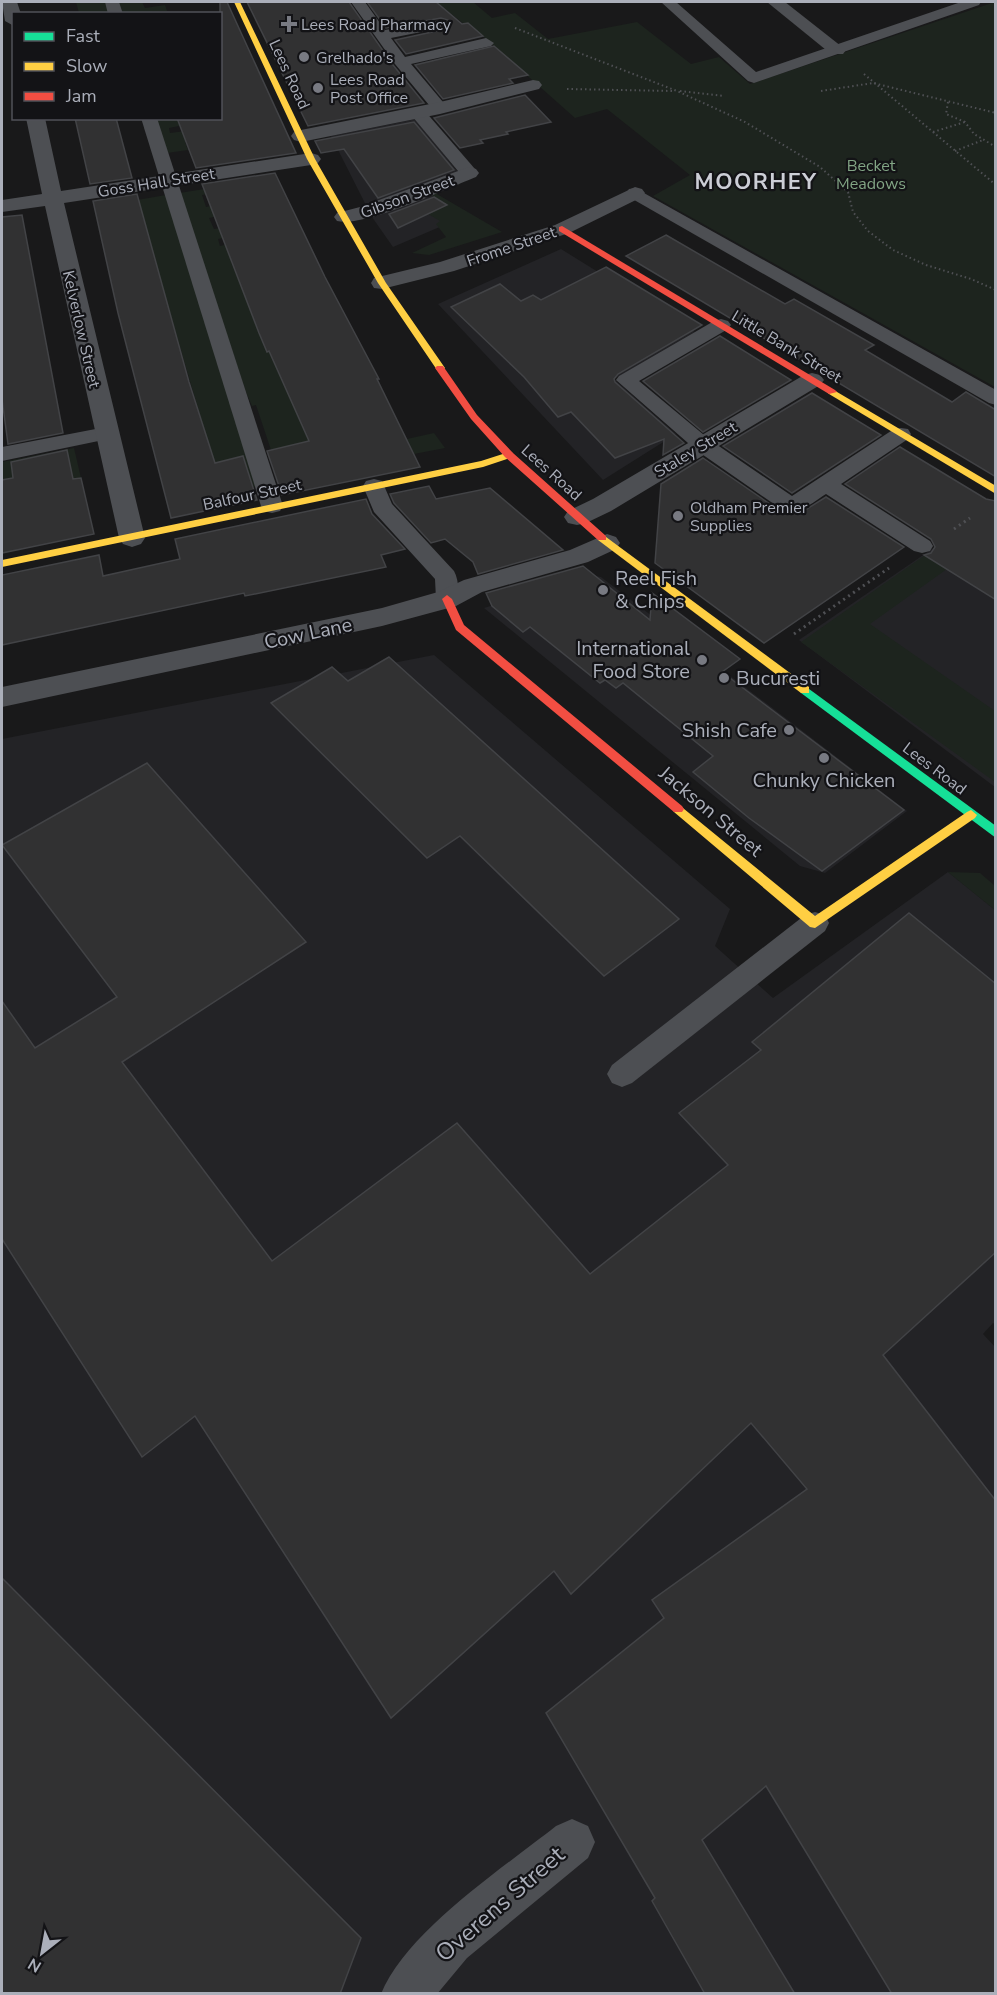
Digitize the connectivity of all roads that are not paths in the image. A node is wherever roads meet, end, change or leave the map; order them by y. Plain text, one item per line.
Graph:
1 (239, 2) edge
2 (358, 2) edge
3 (668, 2) edge
4 (802, 2) edge
5 (974, 2) edge
6 (779, 5) edge
7 (441, 24) dead end
8 (382, 35) junction
9 (486, 43) dead end
10 (837, 50) junction
11 (401, 62) junction
12 (533, 85) dead end
13 (440, 108) junction
14 (418, 112) junction
15 (34, 120) edge
16 (150, 120) edge
17 (301, 136) junction
18 (311, 159) junction
19 (469, 173) joint
20 (168, 181) junction
21 (635, 193) joint
22 (52, 199) junction
23 (2, 206) edge
24 (344, 217) junction
25 (562, 229) junction
26 (382, 283) junction
27 (721, 325) junction
28 (812, 380) junction
29 (996, 399) edge
30 (106, 433) junction
31 (902, 434) junction
32 (703, 445) junction
33 (2, 454) edge
34 (509, 455) junction
35 (826, 483) junction
36 (374, 486) junction
37 (996, 491) edge
38 (272, 506) junction
39 (577, 517) junction
40 (132, 538) junction
41 (607, 543) junction
42 (922, 546) dead end
43 (2, 564) edge
44 (447, 599) junction
45 (2, 697) edge
46 (971, 815) junction
47 (996, 834) edge
48 (815, 923) junction
49 (622, 1074) dead end
50 (572, 1842) dead end
51 (405, 1994) edge

1 - 17 street, Lees Road
2 - 8 lane
3 - 10 lane
4 - 6 street
5 - 10 lane
6 - 10 street
7 - 8 lane
8 - 11 lane
9 - 11 lane
11 - 13 lane
12 - 13 street
13 - 14 street
14 - 17 street
14 - 19 lane
15 - 22 street, Kelverlow Street
16 - 20 lane
17 - 18 street, Lees Road
18 - 20 street, Goss Hall Street
18 - 24 street, Lees Road
19 - 24 street, Gibson Street
20 - 22 street, Goss Hall Street
20 - 38 lane
21 - 25 street, Frome Street
21 - 29 lane
22 - 23 street, Goss Hall Street
22 - 30 street, Kelverlow Street
24 - 26 street, Lees Road
25 - 26 street, Frome Street
25 - 27 street, Little Bank Street
26 - 34 street, Lees Road
27 - 28 street, Little Bank Street
27 - 32 lane
28 - 31 street, Little Bank Street
28 - 32 street, Staley Street
30 - 33 lane
30 - 40 street, Kelverlow Street
31 - 35 lane
31 - 37 street, Little Bank Street
32 - 35 lane
32 - 39 street, Staley Street
34 - 36 street, Balfour Street
34 - 39 street, Lees Road
35 - 42 lane
36 - 38 street, Balfour Street
36 - 44 lane
38 - 40 street, Balfour Street
39 - 41 street, Lees Road
40 - 43 street, Balfour Street
41 - 44 street, Cow Lane
41 - 46 street, Lees Road
44 - 45 street, Cow Lane
44 - 48 street, Jackson Street
46 - 47 street, Lees Road
46 - 48 street
48 - 49 lane
50 - 51 street, Overens Street

